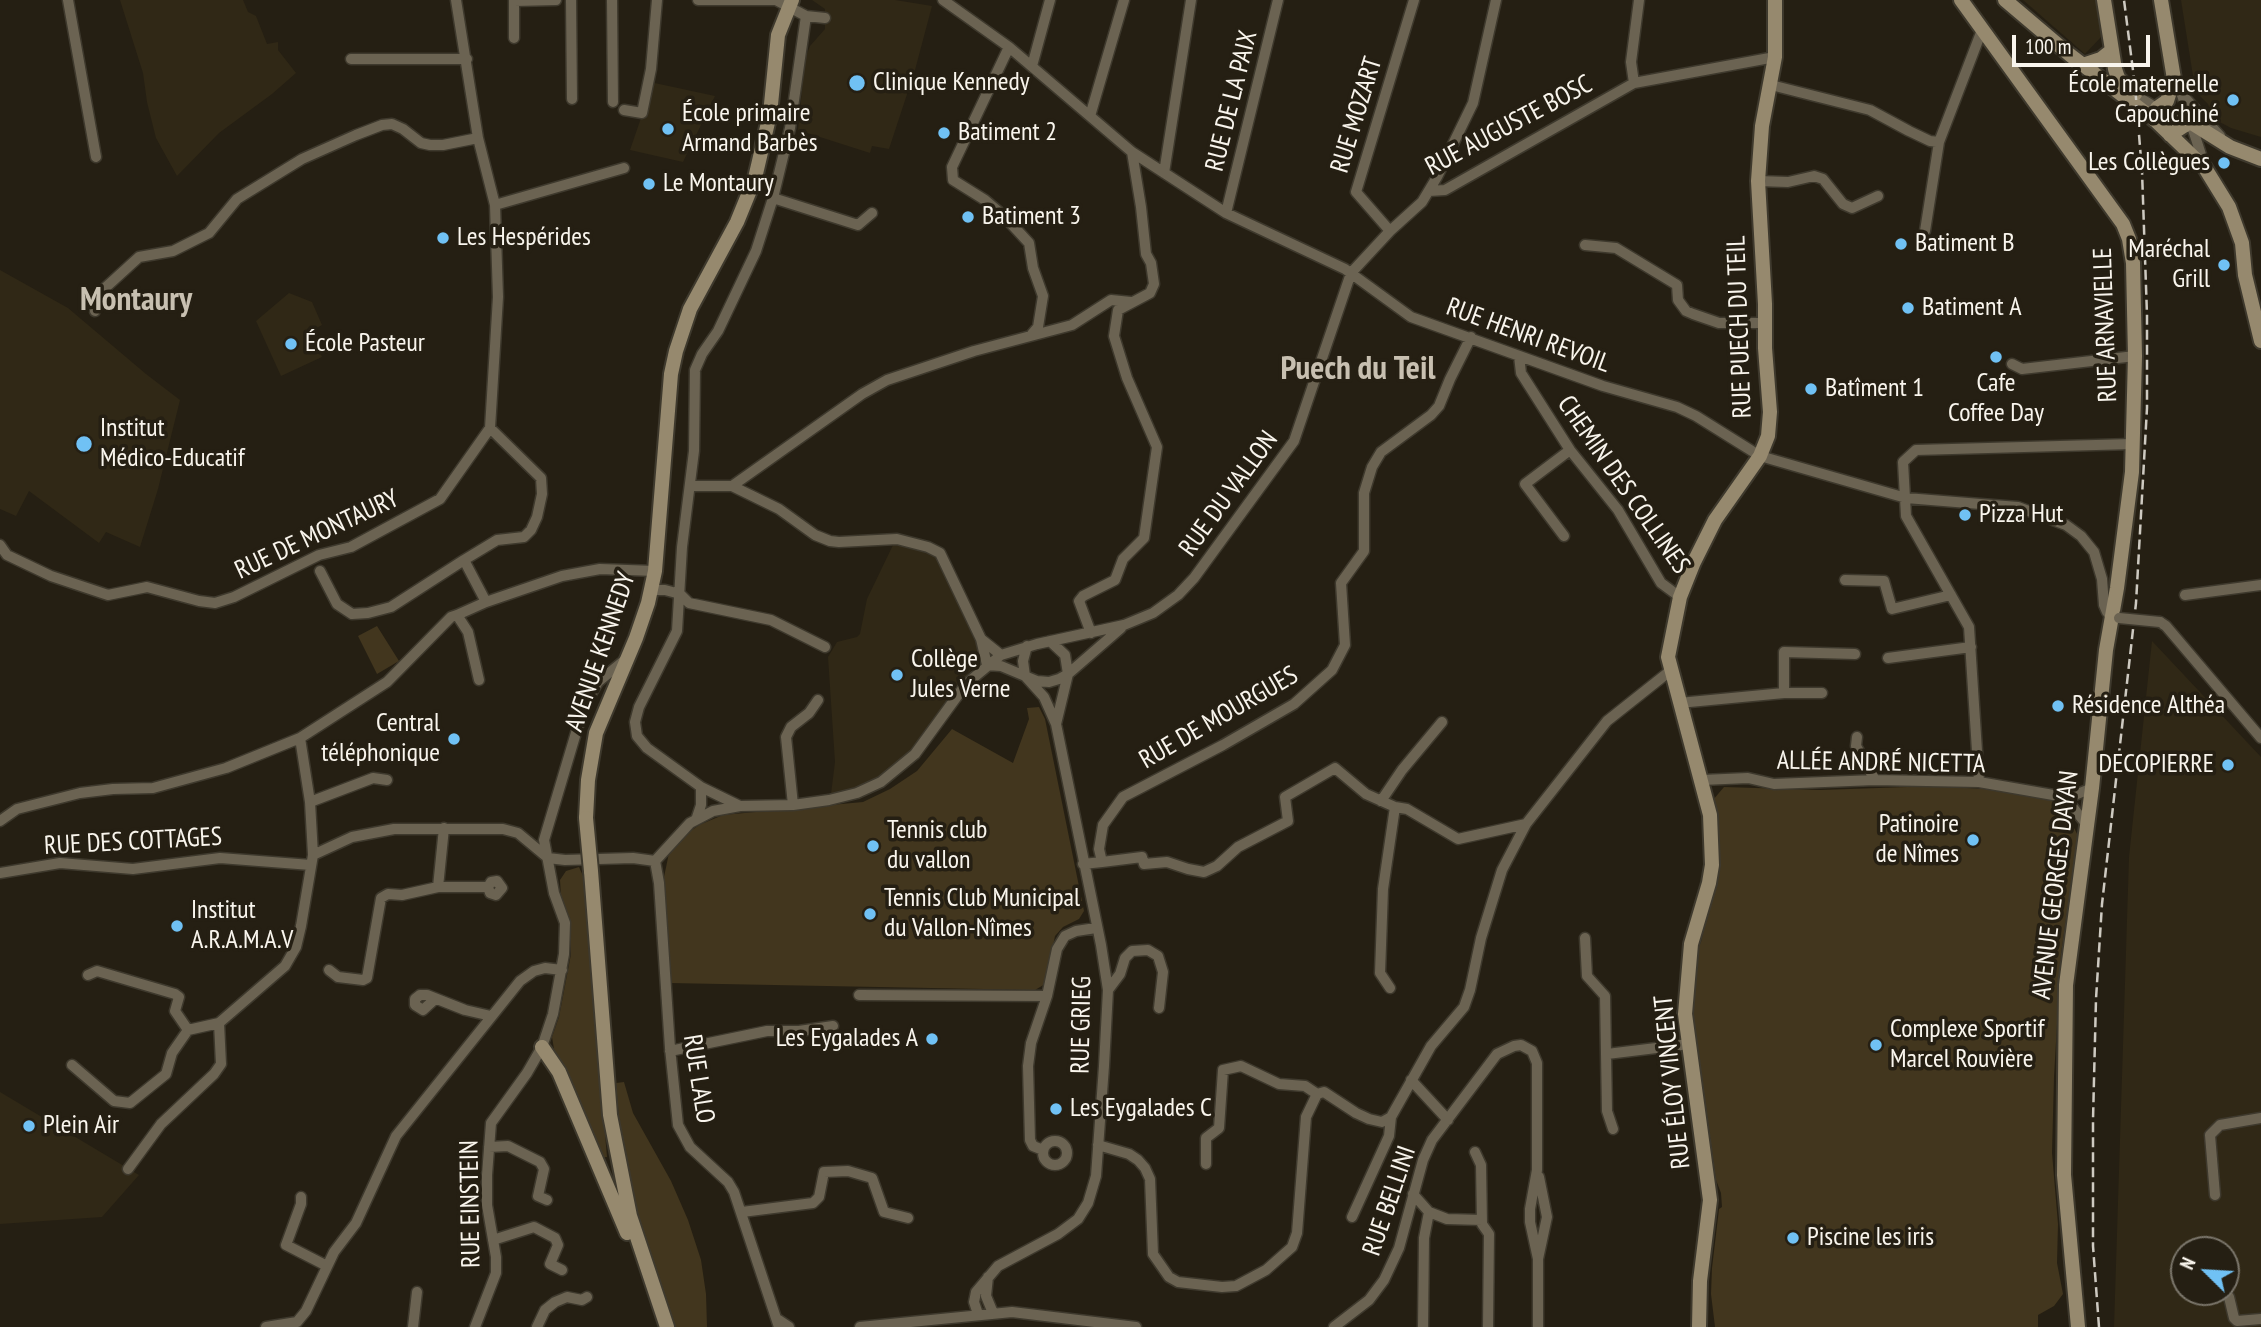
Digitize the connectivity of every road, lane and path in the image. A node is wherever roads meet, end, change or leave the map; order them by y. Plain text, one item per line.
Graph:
1 (68, 0) edge
2 (456, 0) edge
3 (556, 0) edge
4 (571, 0) edge
5 (612, 0) edge
6 (657, 0) edge
7 (698, 0) edge
8 (943, 0) edge
9 (1050, 0) edge
10 (1124, 0) edge
11 (1191, 0) edge
12 (1278, 0) edge
13 (1414, 0) edge
14 (1496, 0) edge
15 (1639, 0) edge
16 (1774, 0) edge
17 (1961, 0) edge
18 (2005, 0) edge
19 (2104, 0) edge
20 (2161, 0) edge
21 (514, 1) edge
22 (791, 2) edge
23 (806, 16) junction
24 (825, 18) dead end
25 (1982, 30) junction
26 (514, 38) dead end
27 (1009, 47) junction
28 (2111, 51) junction
29 (1774, 57) junction
30 (351, 59) dead end
31 (467, 59) junction
32 (2083, 65) junction
33 (1032, 66) junction
34 (2175, 79) junction
35 (1634, 83) junction
36 (1771, 85) junction
37 (2182, 95) junction
38 (2140, 98) junction
39 (572, 99) dead end
40 (613, 102) dead end
41 (2157, 108) junction
42 (624, 110) dead end
43 (1090, 117) junction
44 (2189, 126) junction
45 (2170, 135) junction
46 (478, 138) junction
47 (1939, 142) junction
48 (2230, 147) junction
49 (1132, 152) junction
50 (96, 157) dead end
51 (2261, 159) edge
52 (624, 168) dead end
53 (2205, 168) junction
54 (1164, 173) junction
55 (1758, 181) junction
56 (1429, 191) junction
57 (1878, 196) dead end
58 (773, 198) junction
59 (495, 205) junction
60 (872, 213) dead end
61 (1226, 213) junction
62 (1390, 231) junction
63 (1925, 231) dead end
64 (1585, 245) dead end
65 (1351, 273) junction
66 (1131, 302) junction
67 (95, 311) dead end
68 (1765, 323) junction
69 (1032, 334) junction
70 (1471, 337) junction
71 (2261, 341) edge
72 (1518, 356) junction
73 (2135, 356) junction
74 (2012, 364) dead end
75 (490, 428) junction
76 (2132, 444) junction
77 (1570, 450) junction
78 (1760, 456) junction
79 (691, 486) junction
80 (732, 486) junction
81 (1903, 497) junction
82 (1564, 536) dead end
83 (0, 545) edge
84 (464, 560) junction
85 (320, 571) dead end
86 (655, 571) junction
87 (1845, 580) dead end
88 (2261, 585) edge
89 (651, 590) junction
90 (680, 594) junction
91 (1951, 595) junction
92 (2185, 595) dead end
93 (1680, 597) junction
94 (486, 602) junction
95 (457, 615) junction
96 (2116, 617) junction
97 (1124, 625) junction
98 (1090, 633) junction
99 (981, 639) junction
100 (1050, 641) junction
101 (1027, 646) junction
102 (825, 647) dead end
103 (1971, 648) junction
104 (1855, 654) dead end
105 (1001, 655) junction
106 (1888, 658) dead end
107 (627, 659) junction
108 (987, 666) junction
109 (1670, 671) junction
110 (1068, 674) junction
111 (1025, 676) junction
112 (479, 681) dead end
113 (1784, 693) junction
114 (1822, 693) dead end
115 (818, 701) dead end
116 (1679, 703) junction
117 (1442, 722) dead end
118 (1056, 724) junction
119 (1857, 737) dead end
120 (300, 738) junction
121 (2261, 738) edge
122 (387, 780) dead end
123 (1702, 780) junction
124 (1875, 780) junction
125 (1979, 782) junction
126 (701, 786) junction
127 (2089, 789) junction
128 (2059, 796) junction
129 (1381, 801) junction
130 (310, 803) junction
131 (793, 805) junction
132 (740, 806) junction
133 (1395, 807) junction
134 (2077, 813) junction
135 (697, 817) junction
136 (0, 821) edge
137 (1526, 824) junction
138 (2087, 825) junction
139 (444, 828) junction
140 (548, 858) junction
141 (312, 860) junction
142 (655, 861) junction
143 (1102, 862) junction
144 (1083, 864) junction
145 (0, 873) edge
146 (438, 887) junction
147 (488, 887) dead end
148 (1096, 928) junction
149 (1586, 938) dead end
150 (329, 970) dead end
151 (562, 970) junction
152 (88, 975) dead end
153 (1390, 988) dead end
154 (1108, 990) junction
155 (859, 995) dead end
156 (1047, 996) junction
157 (435, 999) dead end
158 (1160, 1008) dead end
159 (491, 1016) junction
160 (219, 1023) junction
161 (833, 1026) dead end
162 (188, 1030) junction
163 (1689, 1044) junction
164 (542, 1047) junction
165 (670, 1051) junction
166 (1606, 1054) junction
167 (72, 1065) dead end
168 (1411, 1080) junction
169 (1317, 1094) junction
170 (1391, 1116) junction
171 (2261, 1118) edge
172 (1448, 1120) junction
173 (1613, 1129) dead end
174 (1098, 1145) junction
175 (489, 1147) junction
176 (1043, 1150) dead end
177 (1475, 1152) dead end
178 (1206, 1164) dead end
179 (128, 1169) dead end
180 (1537, 1170) junction
181 (1413, 1194) junction
182 (2215, 1195) dead end
183 (301, 1197) dead end
184 (547, 1200) dead end
185 (742, 1212) junction
186 (1429, 1212) junction
187 (1352, 1217) dead end
188 (908, 1218) dead end
189 (1482, 1220) junction
190 (493, 1240) junction
191 (1538, 1259) junction
192 (327, 1266) junction
193 (562, 1270) dead end
194 (988, 1277) junction
195 (417, 1292) dead end
196 (976, 1292) junction
197 (587, 1297) dead end
198 (656, 1299) junction
199 (2232, 1306) edge
200 (993, 1313) junction
201 (978, 1314) junction
202 (958, 1316) junction
203 (2261, 1319) edge
204 (778, 1323) edge
205 (478, 1326) edge
206 (266, 1327) edge
207 (413, 1327) edge
208 (537, 1327) edge
209 (667, 1327) edge
210 (789, 1327) edge
211 (860, 1327) edge
212 (1136, 1327) edge
213 (1334, 1327) edge
214 (1423, 1327) edge
215 (1488, 1327) edge
216 (1538, 1327) edge
217 (1699, 1327) edge
218 (2078, 1327) edge

1 - 50 street
2 - 31 street
3 - 21 street
4 - 39 street
5 - 40 street
6 - 42 street
7 - 22 street
8 - 27 street, RUE HENRI REVOIL
9 - 33 street
10 - 43 street
11 - 54 street
12 - 61 street, RUE DE LA PAIX
13 - 62 street, RUE MOZART
14 - 56 street
15 - 35 street
16 - 29 street, RUE PUECH DU TEIL
17 - 25 street, RUE ARNAVIELLE
18 - 32 street
19 - 28 street
20 - 34 street
21 - 26 street
22 - 23 street
22 - 86 street, AVENUE KENNEDY
23 - 24 street
23 - 58 street
25 - 47 street
25 - 73 street, RUE ARNAVIELLE
27 - 33 street, RUE HENRI REVOIL
27 - 69 street
28 - 32 street
28 - 38 street
29 - 35 street, RUE AUGUSTE BOSC
29 - 36 street, RUE PUECH DU TEIL
30 - 31 street
31 - 46 street
32 - 45 street
33 - 43 street, RUE HENRI REVOIL
34 - 37 street
34 - 41 street
35 - 56 street, RUE AUGUSTE BOSC
36 - 47 street
36 - 55 street, RUE PUECH DU TEIL
37 - 44 street
37 - 48 street
38 - 41 street
38 - 45 street
41 - 44 street
43 - 49 street, RUE HENRI REVOIL
44 - 45 street
44 - 48 street
44 - 53 street
45 - 53 street
46 - 59 street
46 - 67 street
47 - 63 street
48 - 51 street
49 - 54 street, RUE HENRI REVOIL
49 - 66 street
52 - 59 street
53 - 71 street
54 - 61 street, RUE HENRI REVOIL
55 - 57 street
55 - 68 street, RUE PUECH DU TEIL
56 - 62 street, RUE AUGUSTE BOSC
58 - 60 street
58 - 79 street
59 - 75 street
61 - 65 street, RUE HENRI REVOIL
62 - 65 street, RUE AUGUSTE BOSC
64 - 68 street
65 - 70 street, RUE HENRI REVOIL
65 - 97 street, RUE DU VALLON
66 - 69 street
66 - 98 street
68 - 78 street, RUE PUECH DU TEIL
69 - 80 street
70 - 72 street, RUE HENRI REVOIL
70 - 143 street, RUE DE MOURGUES
72 - 77 street, CHEMIN DES COLLINES
72 - 78 street, RUE HENRI REVOIL
73 - 74 street
73 - 76 street, RUE ARNAVIELLE
75 - 83 street, RUE DE MONTAURY
75 - 84 street
76 - 81 street
76 - 96 street, RUE ARNAVIELLE
77 - 82 street
77 - 93 street, CHEMIN DES COLLINES
78 - 81 street, RUE HENRI REVOIL
78 - 93 street, RUE PUECH DU TEIL
79 - 80 street
79 - 90 street
80 - 99 street
81 - 91 street
81 - 96 street, RUE HENRI REVOIL
84 - 85 street
84 - 94 street
86 - 89 street, AVENUE KENNEDY
86 - 94 street
87 - 91 street
88 - 92 street
89 - 90 street
89 - 107 street, AVENUE KENNEDY
90 - 102 street
90 - 126 street
91 - 103 street
93 - 109 street, RUE PUECH DU TEIL
94 - 95 street
95 - 112 street
95 - 120 street
96 - 121 street, bridge
96 - 127 street, AVENUE GEORGES DAYAN
97 - 98 street, RUE DU VALLON
97 - 110 street, RUE DU VALLON
98 - 100 street, RUE DU VALLON
99 - 105 street
99 - 108 street
100 - 101 street, RUE DU VALLON
100 - 110 street
101 - 105 street, RUE DU VALLON
101 - 111 street
103 - 106 street
103 - 125 street
104 - 113 street
105 - 108 street, RUE DU VALLON
107 - 140 street, RUE EINSTEIN
107 - 198 street, AVENUE KENNEDY, bridge
108 - 111 street
108 - 131 street, RUE DU VALLON
109 - 116 street, RUE ÉLOY VINCENT
109 - 137 street
110 - 111 street
110 - 118 street, RUE GRIEG
111 - 118 street, RUE GRIEG
113 - 114 street
113 - 116 street
115 - 131 street
116 - 123 street, RUE ÉLOY VINCENT
117 - 129 street
118 - 144 street, RUE GRIEG
119 - 124 street
120 - 130 street
120 - 136 street
122 - 130 street
123 - 124 street, ALLÉE ANDRÉ NICETTA
123 - 163 street, RUE ÉLOY VINCENT
124 - 125 street, ALLÉE ANDRÉ NICETTA
125 - 128 street, ALLÉE ANDRÉ NICETTA
126 - 132 street
126 - 135 street
127 - 128 street, ALLÉE ANDRÉ NICETTA
127 - 134 street
127 - 138 street, AVENUE GEORGES DAYAN
128 - 134 street
129 - 133 street
129 - 143 street
130 - 141 street
131 - 132 street, RUE DU VALLON
132 - 135 street, RUE DU VALLON
133 - 137 street
133 - 153 street
134 - 138 street
135 - 142 street
137 - 168 street
138 - 218 street, AVENUE GEORGES DAYAN
139 - 140 street, RUE DES COTTAGES
139 - 141 street, RUE DES COTTAGES
139 - 146 street
140 - 142 street
140 - 151 street, RUE EINSTEIN
141 - 145 street, RUE DES COTTAGES
141 - 160 street
142 - 165 street, RUE LALO
143 - 144 street
144 - 148 street, RUE GRIEG
146 - 147 street
146 - 150 street
148 - 154 street, RUE GRIEG
148 - 156 street
149 - 166 street
151 - 159 street
151 - 164 street, RUE EINSTEIN
152 - 162 street
154 - 158 street
154 - 174 street, RUE GRIEG
155 - 156 street
156 - 176 street
157 - 159 street
159 - 192 street
160 - 162 street
160 - 179 street
161 - 165 street
162 - 167 street
163 - 166 street
163 - 217 street, RUE ÉLOY VINCENT
164 - 175 street, RUE EINSTEIN
164 - 198 street
165 - 185 street, RUE LALO
166 - 173 street
168 - 170 street
168 - 172 street
169 - 170 street
169 - 174 street
169 - 178 street
170 - 187 street
171 - 182 street
172 - 180 street, RUE BELLINI
172 - 181 street, RUE BELLINI
174 - 194 street, RUE GRIEG
175 - 184 street
175 - 190 street, RUE EINSTEIN
177 - 189 street
180 - 191 street
180 - 191 street
181 - 186 street
181 - 213 street, RUE BELLINI
183 - 192 street
185 - 188 street
185 - 204 street, RUE LALO
186 - 189 street
186 - 214 street
189 - 215 street
190 - 193 street
190 - 205 street, RUE EINSTEIN
191 - 216 street
192 - 206 street
194 - 196 street, RUE GRIEG
194 - 200 street
195 - 207 street
196 - 201 street
196 - 202 street, RUE GRIEG
197 - 208 street
198 - 209 street, AVENUE KENNEDY
199 - 203 street
200 - 201 street
200 - 212 street
201 - 202 street
202 - 211 street
204 - 210 street, RUE LALO

